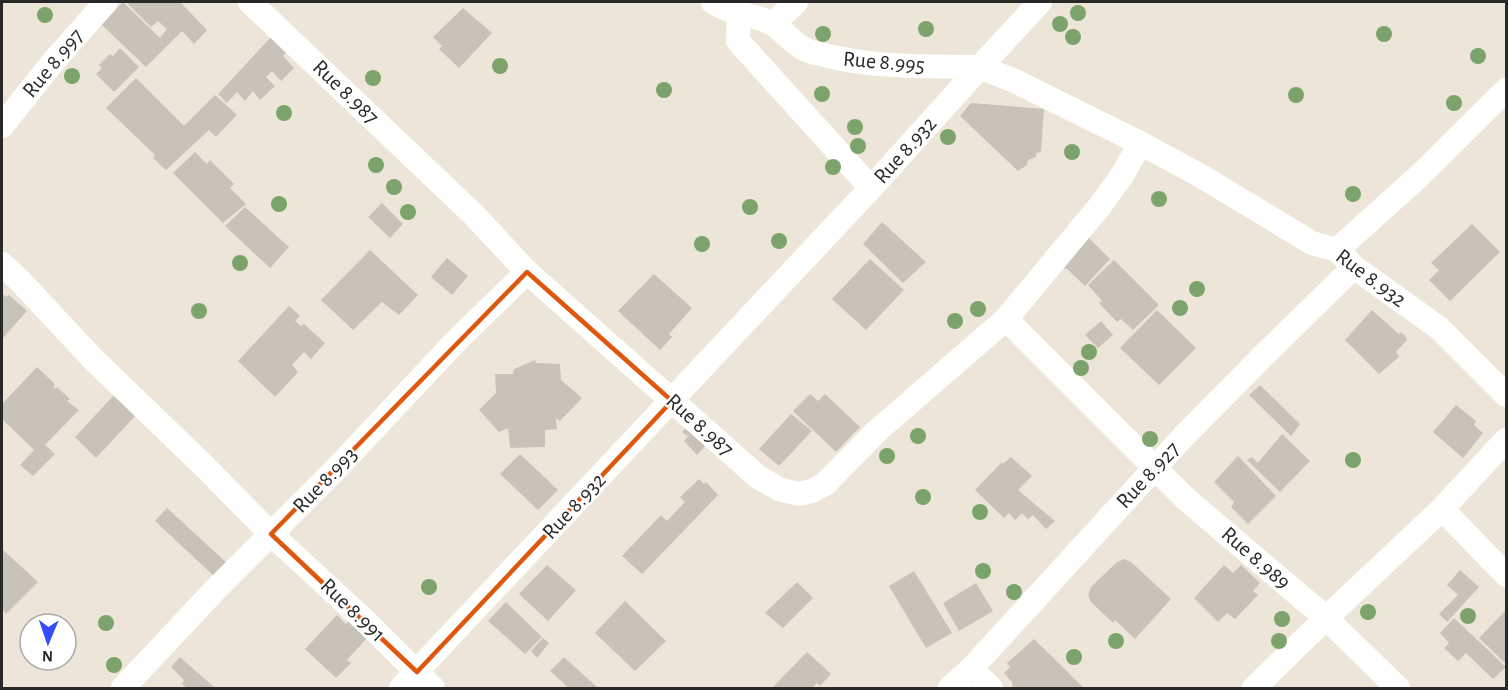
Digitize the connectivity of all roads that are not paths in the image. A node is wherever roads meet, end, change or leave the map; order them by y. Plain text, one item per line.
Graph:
1 (106, 2) edge
2 (250, 2) edge
3 (713, 2) edge
4 (796, 2) edge
5 (1040, 2) edge
6 (739, 14) junction
7 (773, 24) junction
8 (980, 67) junction
9 (1506, 90) edge
10 (2, 126) edge
11 (1140, 143) junction
12 (871, 188) junction
13 (1337, 250) junction
14 (2, 264) edge
15 (1354, 267) junction
16 (527, 272) junction
17 (1005, 319) junction
18 (1506, 393) edge
19 (672, 401) junction
20 (1506, 440) edge
21 (1155, 467) junction
22 (1442, 509) junction
23 (271, 534) junction
24 (1506, 575) edge
25 (1326, 618) junction
26 (971, 669) junction
27 (417, 683) edge
28 (123, 688) edge
29 (950, 688) edge
30 (992, 688) edge
31 (1254, 688) edge
32 (1398, 688) edge

1 - 10 street, Rue 8.997
2 - 16 street, Rue 8.987
3 - 6 street, Rue 8.995
4 - 7 street
5 - 8 street
6 - 7 street, Rue 8.995
6 - 12 street
7 - 8 street, Rue 8.995
8 - 11 street, Rue 8.932
8 - 12 street, Rue 8.932
9 - 13 street
11 - 13 street, Rue 8.932
11 - 17 street, Rue 8.987
12 - 19 street, Rue 8.932
13 - 15 street, Rue 8.932
14 - 23 street, Rue 8.991
15 - 18 street, Rue 8.932
15 - 21 street, Rue 8.927
16 - 19 street, Rue 8.987
16 - 23 street, Rue 8.993
17 - 19 street, Rue 8.987
17 - 21 street, Rue 8.989
19 - 27 street, Rue 8.932
20 - 22 street
21 - 25 street, Rue 8.989
21 - 26 street, Rue 8.927
22 - 24 street
22 - 25 street
23 - 27 street, Rue 8.991
23 - 28 street, Rue 8.993
25 - 31 street
25 - 32 street, Rue 8.989
26 - 29 street, Rue 8.927
26 - 30 street

